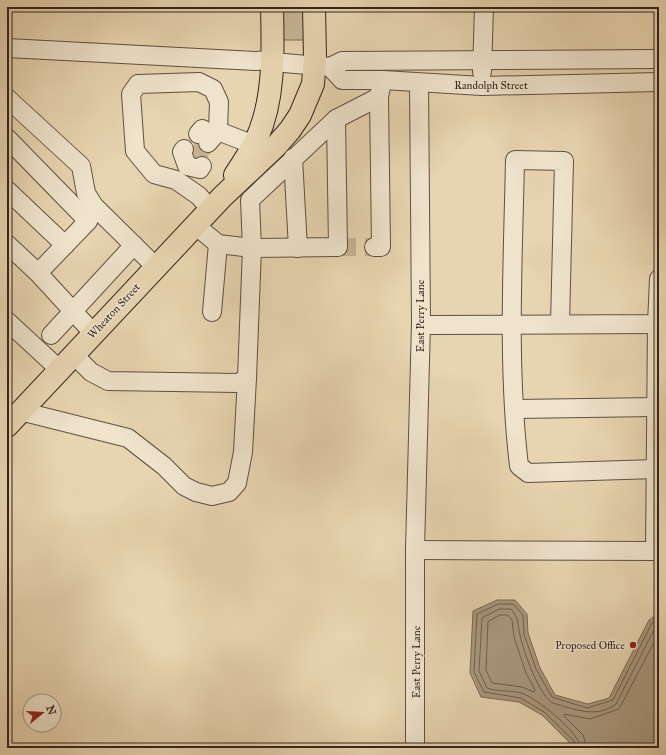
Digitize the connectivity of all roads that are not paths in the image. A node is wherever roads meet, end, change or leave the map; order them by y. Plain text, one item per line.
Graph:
1 (272, 7) edge
2 (314, 7) edge
3 (484, 7) edge
4 (7, 48) edge
5 (168, 56) junction
6 (659, 59) edge
7 (483, 61) junction
8 (273, 62) junction
9 (320, 63) junction
10 (659, 82) edge
11 (154, 83) junction
12 (419, 83) junction
13 (482, 86) junction
14 (381, 89) junction
15 (7, 98) edge
16 (336, 119) junction
17 (7, 138) edge
18 (254, 145) junction
19 (293, 158) junction
20 (192, 160) tunnel mouth
21 (176, 180) junction
22 (7, 190) edge
23 (216, 203) junction
24 (91, 213) junction
25 (195, 225) junction
26 (7, 244) edge
27 (218, 244) junction
28 (65, 245) junction
29 (134, 245) junction
30 (374, 247) dead end
31 (252, 248) junction
32 (298, 248) junction
33 (156, 267) junction
34 (38, 274) junction
35 (659, 278) edge
36 (73, 311) junction
37 (212, 312) dead end
38 (7, 321) edge
39 (421, 323) junction
40 (560, 324) junction
41 (658, 324) edge
42 (513, 325) junction
43 (94, 334) junction
44 (51, 335) dead end
45 (67, 362) junction
46 (247, 378) junction
47 (515, 409) junction
48 (657, 410) edge
49 (14, 418) edge
50 (657, 473) edge
51 (415, 550) junction
52 (657, 551) edge
53 (415, 748) edge

1 - 8 main road, Wheaton Street
2 - 9 main road, Wheaton Street
3 - 7 street
4 - 5 street
5 - 8 street
5 - 11 street
6 - 7 street
7 - 9 street
7 - 13 street
8 - 9 street
8 - 18 main road, Wheaton Street
9 - 14 street, Randolph Street
9 - 23 main road, Wheaton Street
10 - 13 street, Randolph Street
11 - 18 street
11 - 21 street
12 - 13 street, Randolph Street
12 - 14 street, Randolph Street
12 - 39 street, East Perry Lane
14 - 16 street
14 - 30 street
15 - 24 street
16 - 19 street
16 - 32 street
17 - 24 street
18 - 23 main road, Wheaton Street
19 - 31 street
19 - 32 street
20 - 21 street
21 - 23 street
22 - 28 street
23 - 25 main road, Wheaton Street
24 - 28 street
24 - 29 street
25 - 27 street
25 - 33 main road, Wheaton Street
26 - 34 street
27 - 31 street
27 - 37 street
28 - 34 street
29 - 33 street
29 - 36 street
31 - 32 street
31 - 46 street
33 - 43 main road, Wheaton Street
34 - 36 street
35 - 41 street
36 - 43 street
36 - 44 street
38 - 45 street
39 - 42 street
39 - 51 street, East Perry Lane
40 - 41 street
40 - 42 street
40 - 42 street
41 - 48 street
42 - 47 street
43 - 45 main road, Wheaton Street
45 - 46 street
45 - 49 main road, Wheaton Street
46 - 49 street
47 - 48 street
47 - 50 street
48 - 50 street
50 - 52 street
51 - 52 street
51 - 53 street, East Perry Lane

